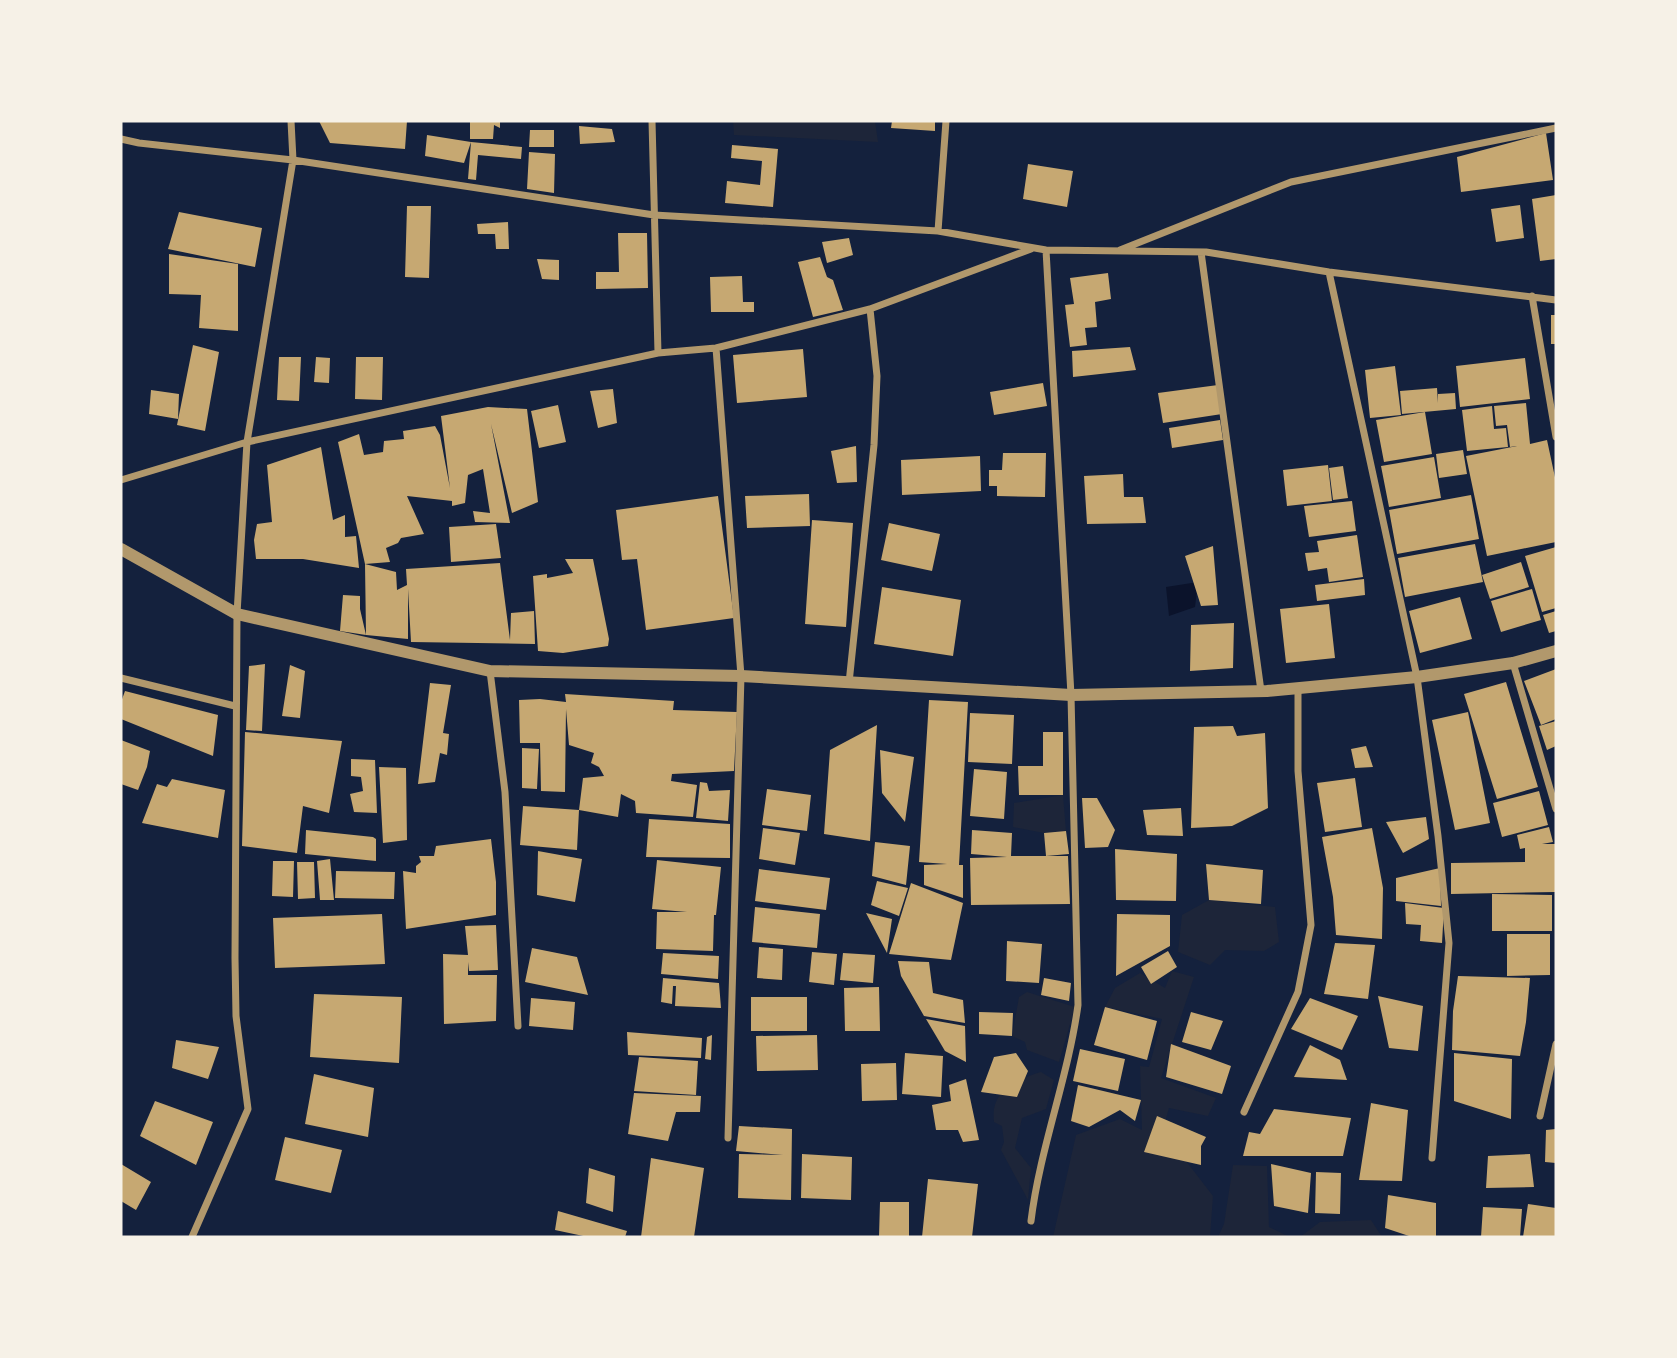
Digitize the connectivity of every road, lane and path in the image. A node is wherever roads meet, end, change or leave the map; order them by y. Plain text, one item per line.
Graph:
1 (291, 121) edge
2 (652, 121) edge
3 (946, 121) edge
4 (1556, 128) edge
5 (121, 139) edge
6 (293, 160) junction
7 (654, 215) junction
8 (938, 231) junction
9 (1031, 249) junction
10 (1046, 250) junction
11 (1116, 251) junction
12 (1201, 252) junction
13 (1329, 272) junction
14 (1532, 296) junction
15 (1556, 300) edge
16 (870, 309) junction
17 (716, 348) junction
18 (658, 353) junction
19 (1556, 437) edge
20 (247, 442) junction
21 (121, 480) edge
22 (121, 549) edge
23 (237, 614) junction
24 (1556, 651) edge
25 (1513, 663) junction
26 (490, 671) junction
27 (741, 676) junction
28 (1417, 677) junction
29 (121, 678) edge
30 (849, 682) junction
31 (1298, 688) junction
32 (1261, 691) junction
33 (1071, 695) junction
34 (235, 706) junction
35 (1556, 809) edge
36 (518, 1026) dead end
37 (1556, 1044) edge
38 (1244, 1112) dead end
39 (1540, 1116) dead end
40 (728, 1138) dead end
41 (1432, 1158) dead end
42 (1031, 1221) dead end
43 (192, 1237) edge

1 - 6 street
2 - 7 street
3 - 8 street
4 - 11 street
5 - 6 street
6 - 7 street
6 - 20 street
7 - 8 street
7 - 18 street
8 - 9 street
9 - 10 street
9 - 16 street
10 - 11 street
10 - 33 street
11 - 12 street
12 - 13 street
12 - 32 street
13 - 14 street
13 - 28 street
14 - 15 street
14 - 19 street
16 - 17 street
16 - 30 street
17 - 18 street
17 - 27 street
18 - 20 street
20 - 21 street
20 - 23 street
22 - 23 street
23 - 26 street
23 - 34 street
24 - 25 street
25 - 28 street
25 - 35 street
26 - 27 street
26 - 36 street
27 - 30 street
27 - 40 street
28 - 31 street
28 - 41 street
29 - 34 street
30 - 33 street
31 - 32 street
31 - 38 street
32 - 33 street
33 - 42 street
34 - 43 street
37 - 39 street

